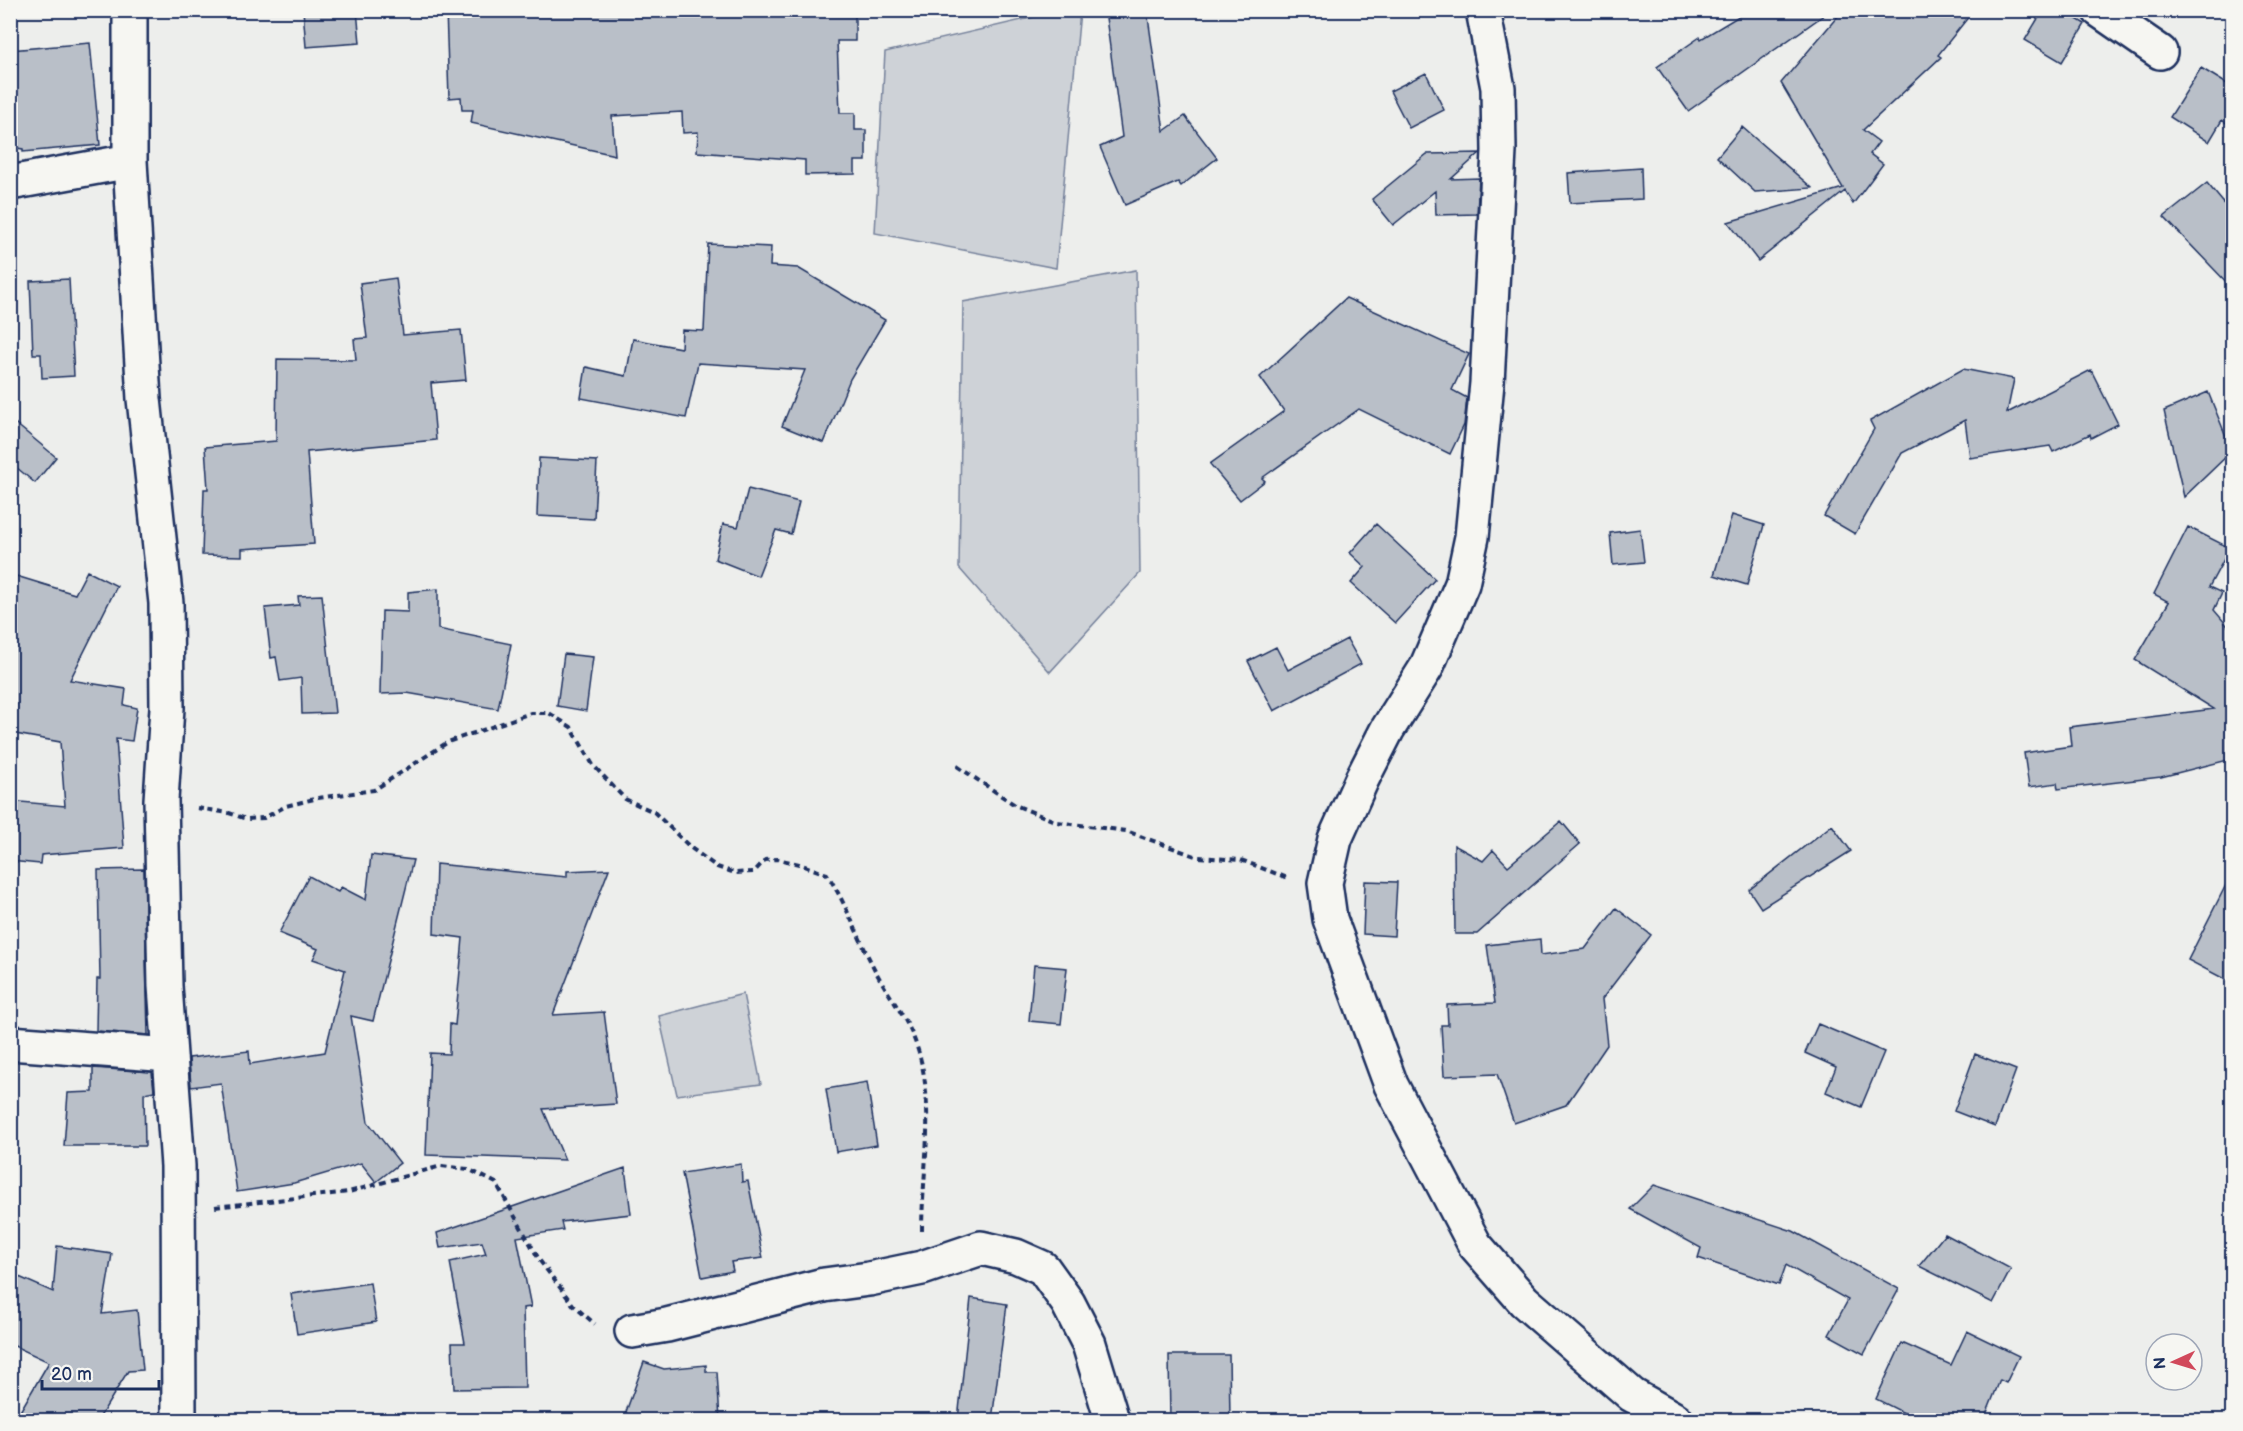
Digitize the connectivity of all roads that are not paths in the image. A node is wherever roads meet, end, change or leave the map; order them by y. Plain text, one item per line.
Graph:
1 (130, 10) edge
2 (1483, 10) edge
3 (2099, 10) edge
4 (2160, 51) dead end
5 (130, 161) junction
6 (10, 183) edge
7 (10, 1043) edge
8 (170, 1054) junction
9 (632, 1331) road end
10 (179, 1420) edge
11 (1112, 1420) edge
12 (1676, 1420) edge

1 - 5 street
2 - 12 street
3 - 4 street
5 - 6 street
5 - 8 street
7 - 8 street
8 - 10 street
9 - 11 street

